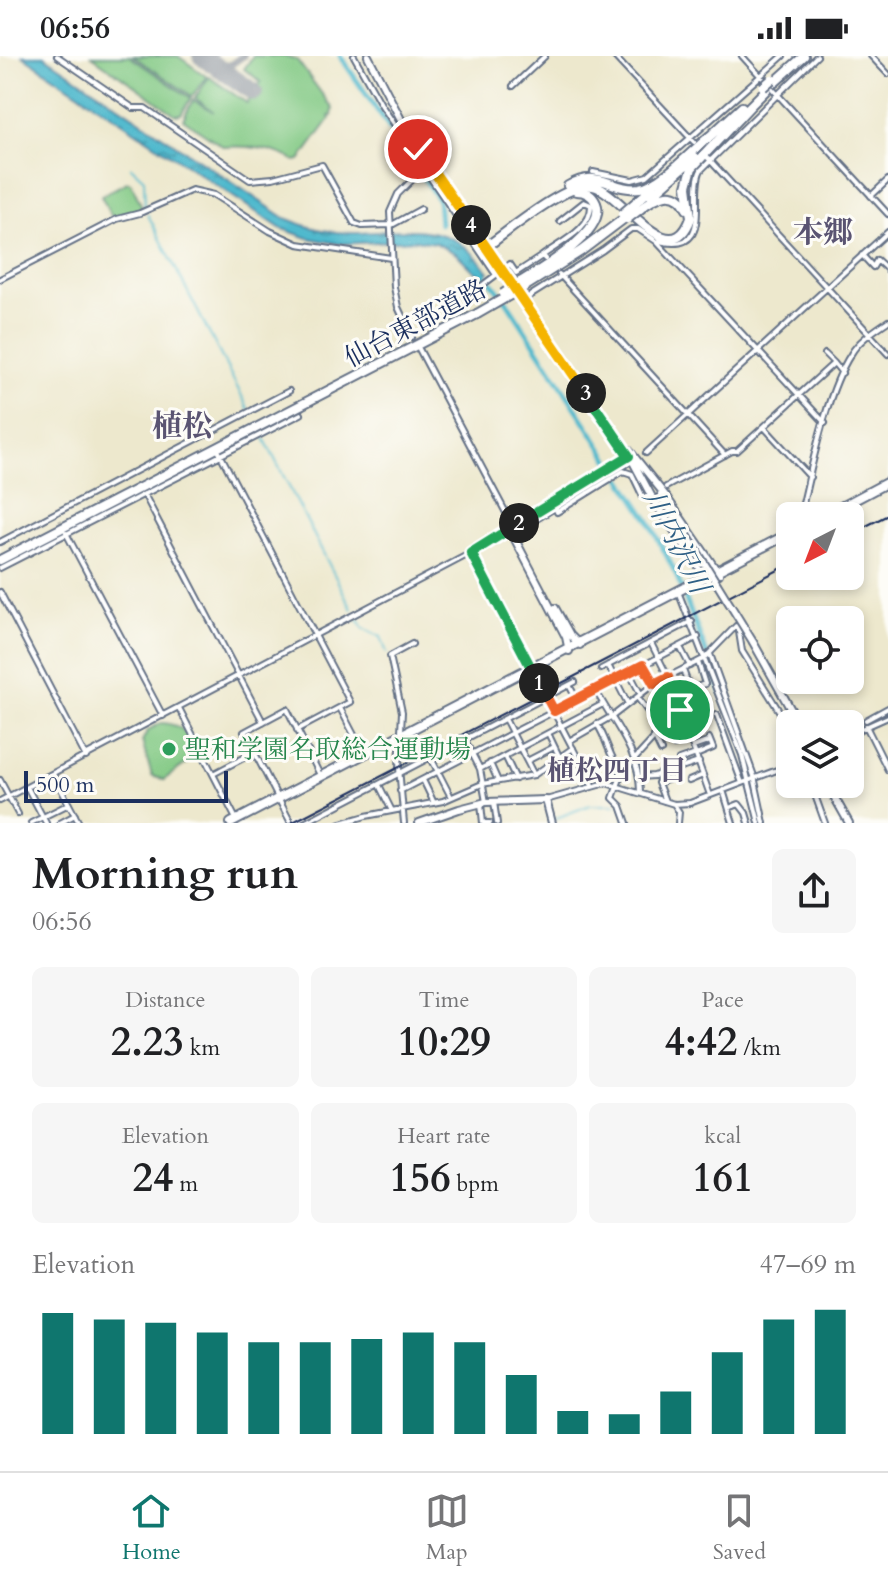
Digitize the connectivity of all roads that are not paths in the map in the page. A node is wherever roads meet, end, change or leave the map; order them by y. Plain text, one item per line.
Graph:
1 (57, 56) edge
2 (354, 56) edge
3 (370, 56) edge
4 (545, 56) edge
5 (614, 56) edge
6 (742, 56) edge
7 (783, 56) edge
8 (797, 56) edge
9 (804, 56) edge
10 (817, 56) edge
11 (871, 56) edge
12 (888, 74) edge
13 (761, 76) junction
14 (774, 80) junction
15 (513, 86) dead end
16 (765, 89) junction
17 (777, 93) junction
18 (751, 105) junction
19 (710, 136) junction
20 (692, 140) junction
21 (708, 158) junction
22 (423, 168) junction
23 (593, 172) dead end
24 (888, 180) edge
25 (569, 188) junction
26 (871, 196) junction
27 (638, 206) junction
28 (421, 209) dead end
29 (888, 214) edge
30 (625, 217) junction
31 (560, 221) dead end
32 (390, 226) junction
33 (888, 232) edge
34 (656, 241) junction
35 (486, 244) junction
36 (862, 255) junction
37 (391, 258) junction
38 (505, 268) junction
39 (888, 270) edge
40 (560, 276) junction
41 (0, 279) edge
42 (522, 284) junction
43 (827, 287) junction
44 (476, 290) dead end
45 (525, 299) junction
46 (476, 312) junction
47 (888, 321) edge
48 (870, 334) junction
49 (412, 337) dead end
50 (419, 349) dead end
51 (757, 351) junction
52 (825, 354) dead end
53 (888, 354) edge
54 (834, 363) junction
55 (842, 373) junction
56 (289, 391) dead end
57 (799, 395) junction
58 (301, 414) dead end
59 (688, 415) junction
60 (825, 423) junction
61 (764, 427) junction
62 (210, 433) junction
63 (213, 440) dead end
64 (220, 453) junction
65 (646, 453) dead end
66 (725, 455) junction
67 (632, 457) junction
68 (619, 467) junction
69 (639, 467) junction
70 (605, 476) junction
71 (810, 477) junction
72 (888, 484) edge
73 (666, 487) dead end
74 (143, 492) junction
75 (648, 497) dead end
76 (804, 502) edge
77 (852, 502) edge
78 (856, 502) edge
79 (511, 529) junction
80 (66, 532) junction
81 (0, 542) edge
82 (776, 542) edge
83 (471, 553) junction
84 (0, 558) edge
85 (0, 568) edge
86 (718, 572) junction
87 (706, 578) junction
88 (682, 591) junction
89 (0, 592) edge
90 (692, 621) junction
91 (315, 634) junction
92 (698, 637) junction
93 (651, 643) junction
94 (412, 644) dead end
95 (580, 644) junction
96 (679, 646) junction
97 (568, 650) junction
98 (708, 656) junction
99 (658, 657) junction
100 (698, 662) junction
101 (608, 665) junction
102 (643, 665) junction
103 (690, 666) junction
104 (532, 669) junction
105 (601, 669) dead end
106 (683, 670) junction
107 (629, 672) junction
108 (238, 674) junction
109 (668, 677) junction
110 (615, 679) junction
111 (575, 682) dead end
112 (654, 684) junction
113 (569, 685) junction
114 (595, 689) junction
115 (690, 689) junction
116 (639, 695) junction
117 (674, 695) junction
118 (547, 697) junction
119 (577, 700) junction
120 (603, 704) junction
121 (628, 704) junction
122 (179, 708) junction
123 (340, 708) junction
124 (888, 708) edge
125 (680, 710) junction
126 (779, 710) edge
127 (788, 710) edge
128 (554, 711) junction
129 (717, 715) dead end
130 (163, 716) junction
131 (610, 717) junction
132 (888, 717) edge
133 (505, 719) junction
134 (263, 722) junction
135 (866, 723) junction
136 (597, 724) junction
137 (562, 726) junction
138 (704, 726) dead end
139 (661, 729) junction
140 (297, 730) junction
141 (688, 732) junction
142 (548, 733) junction
143 (512, 734) junction
144 (654, 736) junction
145 (400, 737) junction
146 (691, 739) junction
147 (465, 740) junction
148 (569, 741) junction
149 (649, 742) junction
150 (674, 745) dead end
151 (554, 747) junction
152 (693, 747) junction
153 (519, 748) junction
154 (573, 748) junction
155 (661, 751) dead end
156 (254, 752) junction
157 (652, 753) dead end
158 (364, 754) junction
159 (472, 754) junction
160 (696, 754) junction
161 (505, 756) junction
162 (86, 757) junction
163 (560, 757) junction
164 (431, 758) junction
165 (634, 759) junction
166 (679, 760) dead end
167 (527, 761) junction
168 (699, 762) junction
169 (490, 763) junction
170 (684, 767) dead end
171 (480, 769) junction
172 (776, 770) edge
173 (888, 770) edge
174 (669, 771) dead end
175 (438, 772) junction
176 (622, 773) junction
177 (53, 774) junction
178 (213, 774) junction
179 (399, 774) junction
180 (320, 775) junction
181 (534, 775) junction
182 (703, 775) junction
183 (639, 777) junction
184 (516, 779) junction
185 (670, 779) dead end
186 (752, 779) junction
187 (0, 780) edge
188 (423, 780) junction
189 (498, 781) junction
190 (689, 781) dead end
191 (742, 783) junction
192 (482, 784) junction
193 (616, 784) junction
194 (379, 785) junction
195 (592, 785) junction
196 (27, 787) junction
197 (723, 790) junction
198 (400, 791) junction
199 (640, 792) junction
200 (710, 795) junction
201 (8, 796) junction
202 (451, 797) junction
203 (816, 798) edge
204 (837, 798) edge
205 (279, 800) junction
206 (546, 800) junction
207 (0, 801) edge
208 (665, 801) junction
209 (434, 803) junction
210 (487, 803) junction
211 (69, 804) junction
212 (674, 804) junction
213 (729, 808) junction
214 (401, 810) junction
215 (392, 811) junction
216 (18, 814) dead end
217 (378, 814) junction
218 (75, 815) junction
219 (43, 817) junction
220 (434, 820) edge
221 (350, 821) edge
222 (551, 821) edge
223 (235, 822) edge
224 (31, 823) edge
225 (46, 823) edge
226 (60, 823) edge
227 (79, 823) edge
228 (291, 823) edge
229 (304, 823) edge
230 (341, 823) edge
231 (381, 823) edge
232 (404, 823) edge
233 (419, 823) edge
234 (490, 823) edge
235 (497, 823) edge
236 (627, 823) edge
237 (678, 823) edge
238 (734, 823) edge
239 (749, 823) edge
240 (762, 823) edge
241 (825, 823) edge
242 (851, 823) edge

1 - 32 street
2 - 22 street
3 - 35 main road
4 - 15 street
5 - 20 street
6 - 13 street
7 - 13 street
8 - 14 highway, 仙台東部道路
9 - 14 highway, 仙台東部道路
10 - 17 street
11 - 12 street
13 - 17 street
13 - 20 street
14 - 16 highway, 仙台東部道路, bridge
16 - 18 highway, 仙台東部道路
16 - 19 highway, 仙台東部道路
17 - 21 street
17 - 26 street
18 - 25 highway
18 - 27 highway, 仙台東部道路
19 - 25 highway
19 - 27 highway, 仙台東部道路
20 - 23 street
21 - 34 street
21 - 43 street
22 - 32 street
22 - 44 street
24 - 26 street
25 - 27 highway
25 - 35 highway
25 - 42 highway
26 - 29 street
27 - 30 highway, 仙台東部道路, bridge
28 - 32 street
30 - 42 highway, 仙台東部道路
30 - 42 highway, 仙台東部道路
31 - 38 street
32 - 37 street
33 - 36 street
34 - 40 street
34 - 51 street
35 - 38 main road
35 - 67 main road
36 - 39 street
36 - 43 street
37 - 41 street
37 - 49 street
38 - 45 main road
40 - 45 street
40 - 59 street
42 - 46 highway, 仙台東部道路, bridge
42 - 46 highway, 仙台東部道路, bridge
43 - 48 street
43 - 51 street
45 - 67 main road
46 - 84 highway, 仙台東部道路
47 - 48 street
48 - 53 street
48 - 55 street
50 - 79 street
51 - 57 street
51 - 59 street
52 - 54 street
54 - 55 street
54 - 57 street
55 - 60 street
56 - 62 street
57 - 60 street
57 - 61 street
58 - 64 street
59 - 65 street
59 - 66 street
60 - 71 street
61 - 66 street
61 - 71 street
62 - 63 street
62 - 81 street
64 - 74 street
64 - 91 street
66 - 73 street
67 - 68 main road
67 - 69 main road
68 - 70 main road
68 - 75 street
69 - 86 main road
69 - 87 main road
69 - 127 main road, bridge
70 - 79 main road
70 - 79 main road
71 - 76 street
72 - 77 highway
72 - 78 highway
74 - 80 street
74 - 108 street
79 - 83 street
79 - 95 main road
79 - 97 main road
80 - 85 street
80 - 130 street
82 - 86 highway
83 - 91 street
83 - 104 street
86 - 87 highway
87 - 88 highway
88 - 90 street
88 - 95 highway
89 - 162 street
90 - 92 street
90 - 93 street
91 - 108 street
91 - 123 street
92 - 96 street
92 - 98 street
93 - 99 street
93 - 101 street
94 - 145 street
95 - 97 highway
96 - 99 street
96 - 103 street
97 - 104 highway
98 - 100 street
98 - 126 street
98 - 186 street
99 - 102 street
99 - 109 street
100 - 103 street
100 - 115 street
101 - 105 street
101 - 110 street
102 - 107 street
102 - 112 street
103 - 106 street
104 - 118 street
104 - 145 highway
106 - 109 street
106 - 115 street
107 - 110 street
107 - 116 street
108 - 122 street
108 - 134 street
109 - 112 street
109 - 117 street
110 - 114 street
110 - 121 street
111 - 113 street
112 - 116 street
113 - 118 street
113 - 119 street
114 - 119 street
114 - 120 street
115 - 117 street
116 - 121 street
116 - 139 street
117 - 125 street
118 - 128 street
118 - 133 street
119 - 128 street
120 - 131 street
120 - 137 street
121 - 131 street
122 - 130 street
122 - 178 street
123 - 140 street
123 - 158 street
124 - 135 street
125 - 139 street
125 - 141 street
128 - 137 street
128 - 143 street
129 - 191 street
130 - 162 street
131 - 136 street
131 - 165 street
132 - 135 street
133 - 143 street
133 - 147 street
134 - 140 street
134 - 156 street
135 - 173 street
136 - 148 street
136 - 176 street
137 - 142 street
137 - 148 street
138 - 141 street
139 - 144 street
140 - 180 street
141 - 146 street
142 - 151 street
142 - 153 street
143 - 153 street
143 - 159 street
144 - 149 street
144 - 155 street
145 - 158 highway
145 - 179 street
145 - 205 highway
146 - 150 street
146 - 152 street
147 - 159 street
147 - 164 street
148 - 154 street
149 - 157 street
149 - 165 street
151 - 163 street
151 - 167 street
152 - 160 street
152 - 160 street
153 - 161 street
153 - 167 street
154 - 163 street
154 - 195 street
156 - 178 street
156 - 205 street
158 - 180 highway
159 - 171 street
159 - 175 street
160 - 166 street
160 - 168 street
161 - 169 street
161 - 184 street
162 - 177 street
163 - 181 street
164 - 175 street
164 - 179 street
165 - 176 street
165 - 183 street
167 - 181 street
168 - 170 street
168 - 182 street
169 - 171 street
169 - 189 street
171 - 192 street
172 - 186 street
174 - 183 street
175 - 188 street
175 - 202 street
176 - 193 street
177 - 196 street
177 - 211 street
178 - 223 street
179 - 194 street
179 - 198 street
180 - 205 highway
181 - 184 street
182 - 190 street
182 - 200 street
183 - 199 street
184 - 189 street
185 - 208 street
186 - 191 street
186 - 240 street
187 - 201 street
188 - 198 street
188 - 209 street
189 - 192 street
191 - 197 street
192 - 202 street
192 - 210 street
193 - 195 street
193 - 199 street
193 - 236 street
194 - 215 street
194 - 229 street
195 - 206 street
196 - 201 street
196 - 219 street
197 - 200 street
197 - 213 street
198 - 214 street
199 - 208 street
200 - 212 street
201 - 207 street
201 - 216 street
202 - 209 street
203 - 241 street
204 - 242 main road
205 - 223 highway
205 - 228 street
206 - 210 main road
206 - 222 main road
208 - 212 street
209 - 214 street
210 - 220 main road
210 - 234 street
210 - 235 street
211 - 218 street
211 - 219 street
212 - 237 street
213 - 238 street
213 - 239 street
214 - 215 street
214 - 232 street
215 - 217 street
217 - 221 street
217 - 231 street
218 - 226 street
218 - 227 street
219 - 224 street
219 - 225 street
220 - 233 main road
221 - 230 street

